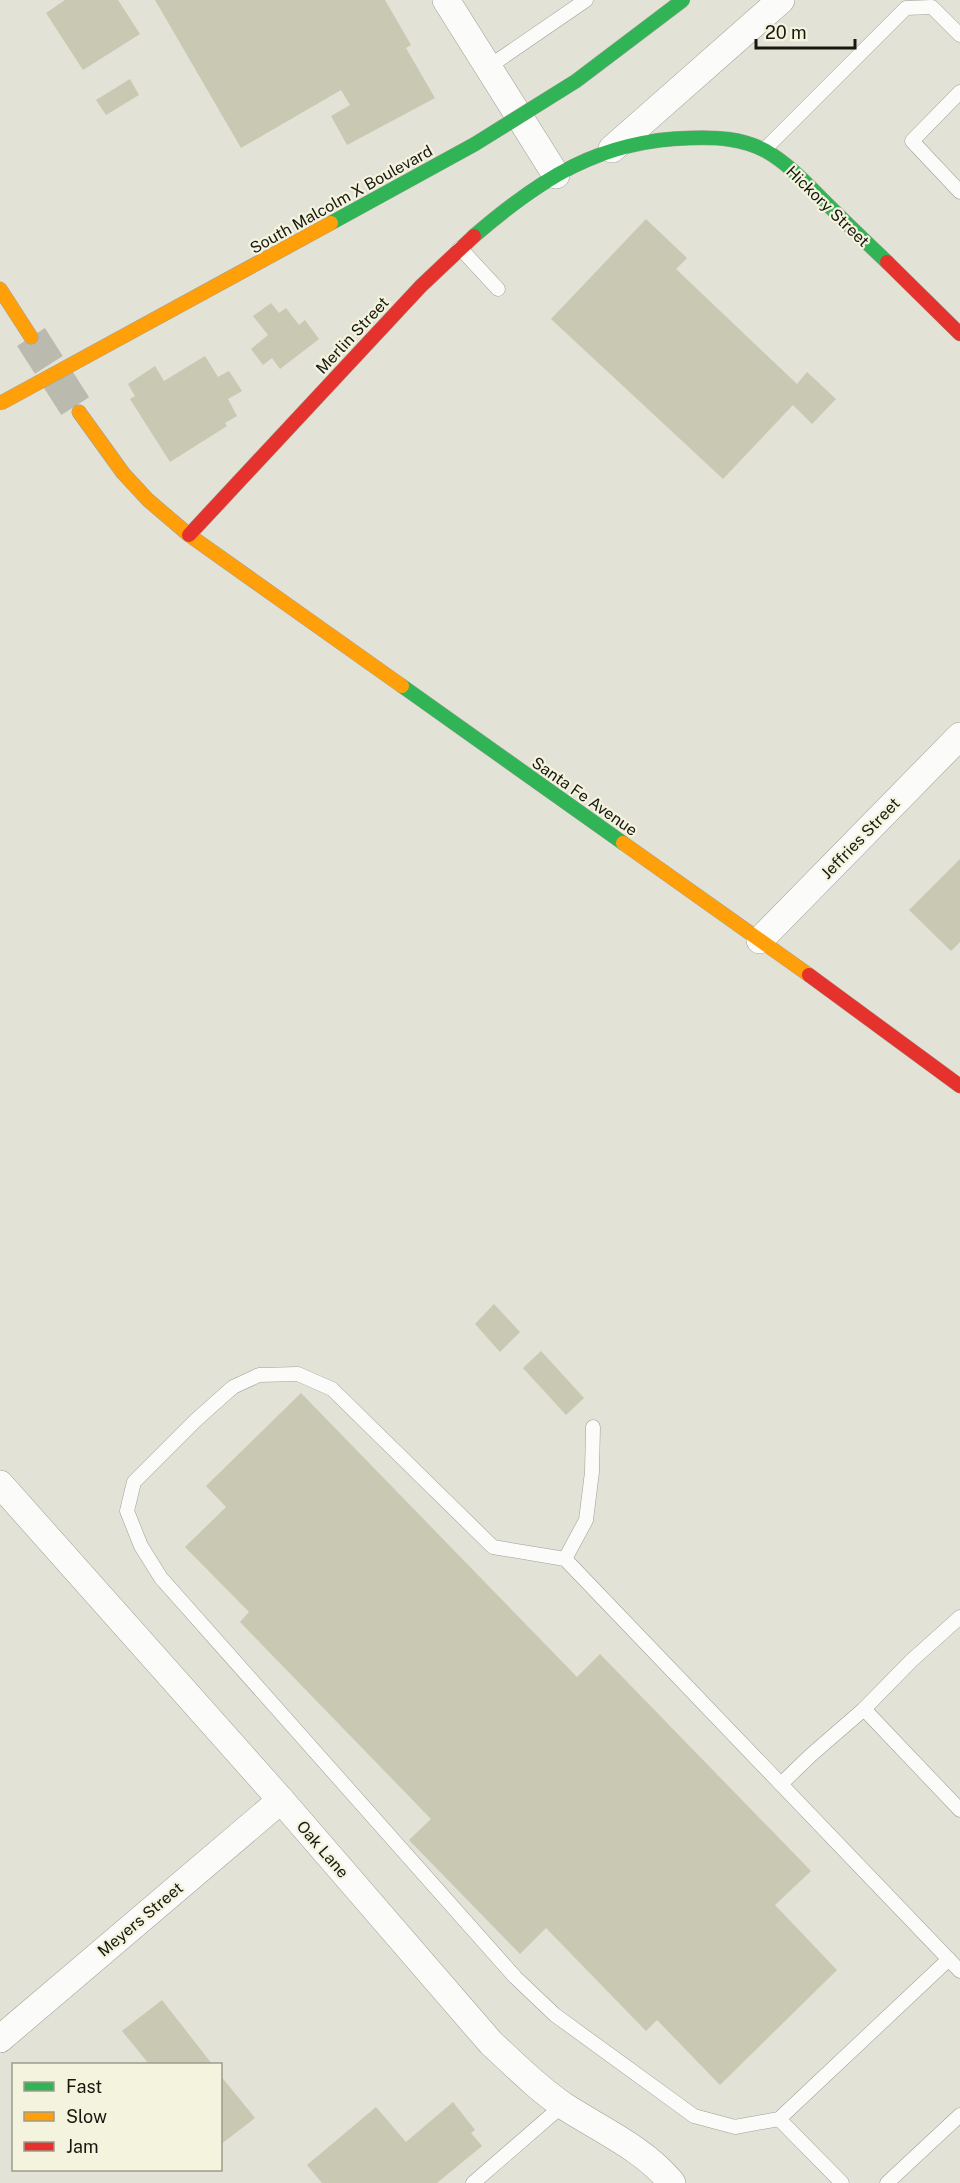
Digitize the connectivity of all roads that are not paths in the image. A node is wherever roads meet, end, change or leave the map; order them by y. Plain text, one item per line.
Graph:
1 (446, 0) edge
2 (586, 0) edge
3 (682, 0) edge
4 (781, 0) edge
5 (960, 35) edge
6 (488, 68) junction
7 (960, 93) edge
8 (611, 150) junction
9 (764, 150) junction
10 (556, 175) junction
11 (960, 192) edge
12 (459, 248) junction
13 (0, 289) edge
14 (498, 289) dead end
15 (960, 334) edge
16 (31, 337) tunnel mouth
17 (0, 404) edge
18 (79, 412) tunnel mouth
19 (189, 535) junction
20 (956, 748) edge
21 (760, 940) junction
22 (960, 1086) edge
23 (593, 1427) dead end
24 (0, 1484) edge
25 (565, 1559) junction
26 (960, 1617) edge
27 (864, 1709) junction
28 (781, 1784) junction
29 (281, 1800) junction
30 (960, 1810) edge
31 (949, 1959) junction
32 (960, 1971) edge
33 (0, 2039) edge
34 (563, 2105) junction
35 (960, 2115) edge
36 (779, 2119) junction
37 (473, 2183) edge
38 (672, 2183) edge
39 (842, 2183) edge
40 (887, 2183) edge

1 - 6 street
2 - 6 lane
3 - 17 street, South Malcolm X Boulevard, bridge
4 - 8 street
5 - 9 lane
6 - 10 street
7 - 11 lane
8 - 9 street, Hickory Street
8 - 10 street, Hickory Street
9 - 15 street, Hickory Street
10 - 12 street, Merlin Street
12 - 14 lane
12 - 19 street, Merlin Street
13 - 16 street
18 - 19 street, Santa Fe Avenue
19 - 21 street, Santa Fe Avenue
20 - 21 street, Jeffries Street
21 - 22 street, Santa Fe Avenue
23 - 25 lane
24 - 29 street, Oak Lane
25 - 28 lane
25 - 36 lane
26 - 27 lane
27 - 28 lane
27 - 30 lane
28 - 31 lane
29 - 33 street, Meyers Street
29 - 34 street, Oak Lane
31 - 32 lane
31 - 36 lane
34 - 37 lane
34 - 38 street, Oak Lane
35 - 40 lane
36 - 39 lane

